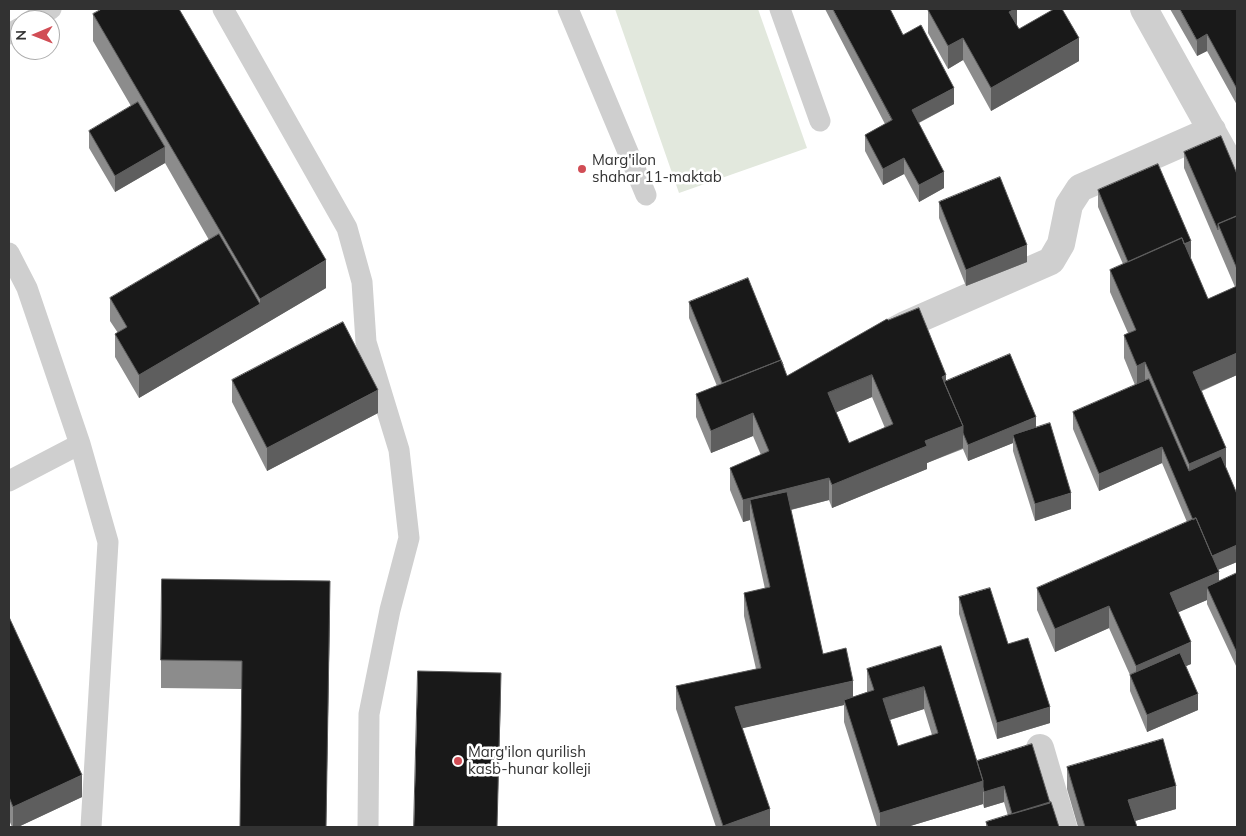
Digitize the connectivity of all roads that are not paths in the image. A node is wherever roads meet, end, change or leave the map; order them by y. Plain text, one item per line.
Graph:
1 (223, 9) edge
2 (568, 9) edge
3 (780, 9) edge
4 (1144, 9) edge
5 (820, 121) dead end
6 (1212, 130) junction
7 (1237, 176) edge
8 (646, 195) dead end
9 (9, 253) edge
10 (871, 344) edge
11 (80, 444) junction
12 (9, 481) edge
13 (1040, 748) dead end
14 (91, 827) edge
15 (368, 827) edge
16 (1064, 827) edge

1 - 15 lane
2 - 8 lane
3 - 5 lane
4 - 6 street
6 - 7 street
6 - 10 street
9 - 11 lane
11 - 12 lane
11 - 14 lane
13 - 16 street

